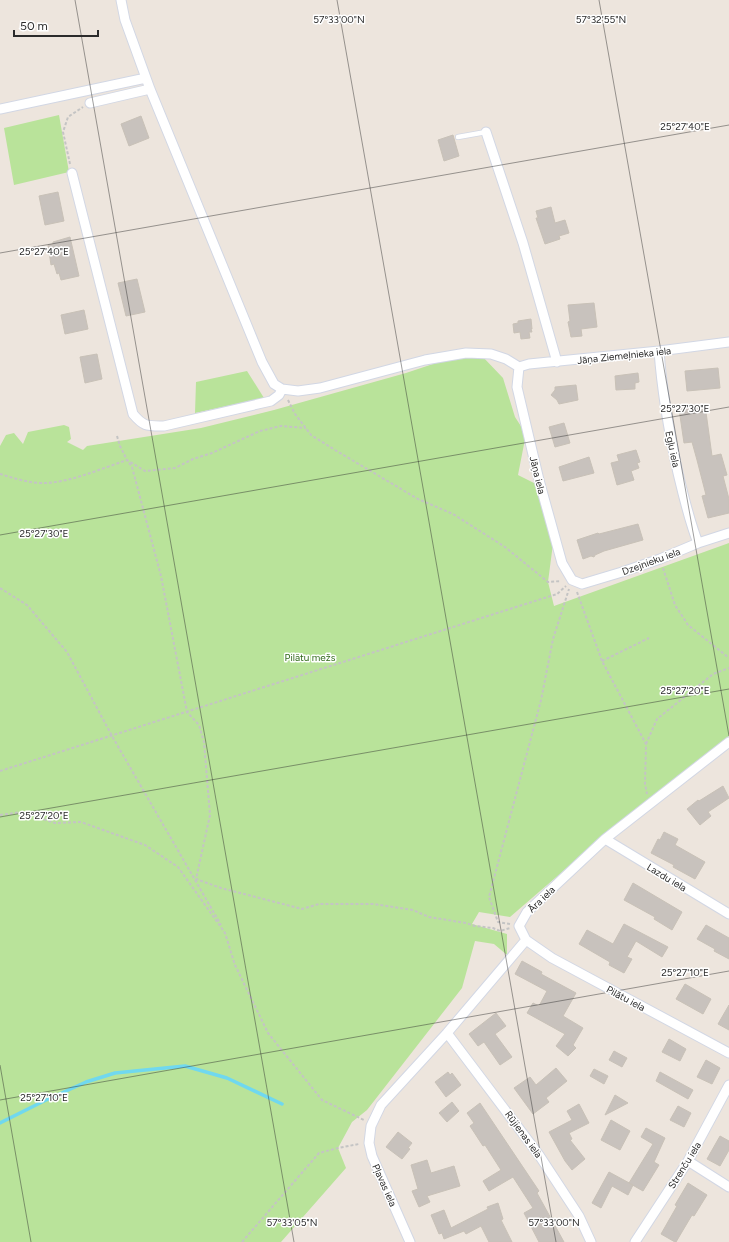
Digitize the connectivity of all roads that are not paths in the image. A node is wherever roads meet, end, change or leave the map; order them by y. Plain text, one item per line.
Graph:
1 (121, 0) edge
2 (146, 78) junction
3 (150, 89) junction
4 (90, 102) road end
5 (0, 110) edge
6 (486, 132) joint
7 (458, 137) dead end
8 (72, 173) road end
9 (729, 342) edge
10 (659, 351) junction
11 (557, 362) junction
12 (519, 367) junction
13 (282, 389) junction
14 (729, 534) edge
15 (698, 543) junction
16 (572, 580) joint
17 (729, 742) edge
18 (605, 839) junction
19 (729, 914) edge
20 (526, 940) junction
21 (447, 1033) junction
22 (729, 1053) edge
23 (729, 1085) edge
24 (688, 1161) junction
25 (729, 1187) edge
26 (410, 1242) edge
27 (591, 1242) edge
28 (635, 1242) edge

1 - 2 street
2 - 3 street
2 - 5 street
3 - 4 street
3 - 13 street
6 - 7 lane
6 - 11 street
8 - 13 street
9 - 10 street, Jāņa Ziemeļnieka iela
10 - 11 street, Jāņa Ziemeļnieka iela
10 - 15 street, Egļu iela
11 - 12 street, Jāņa Ziemeļnieka iela
12 - 13 street
12 - 16 street, Jāņa iela
14 - 15 street, Dzejnieku iela
15 - 16 street, Dzejnieku iela
17 - 18 street, Āra iela
18 - 19 street, Lazdu iela
18 - 20 street, Āra iela
20 - 21 street
20 - 22 street, Pilātu iela
21 - 26 street, Pļavas iela
21 - 27 street, Rūjienas iela
23 - 24 street, Strenču iela
24 - 25 street
24 - 28 street, Strenču iela

